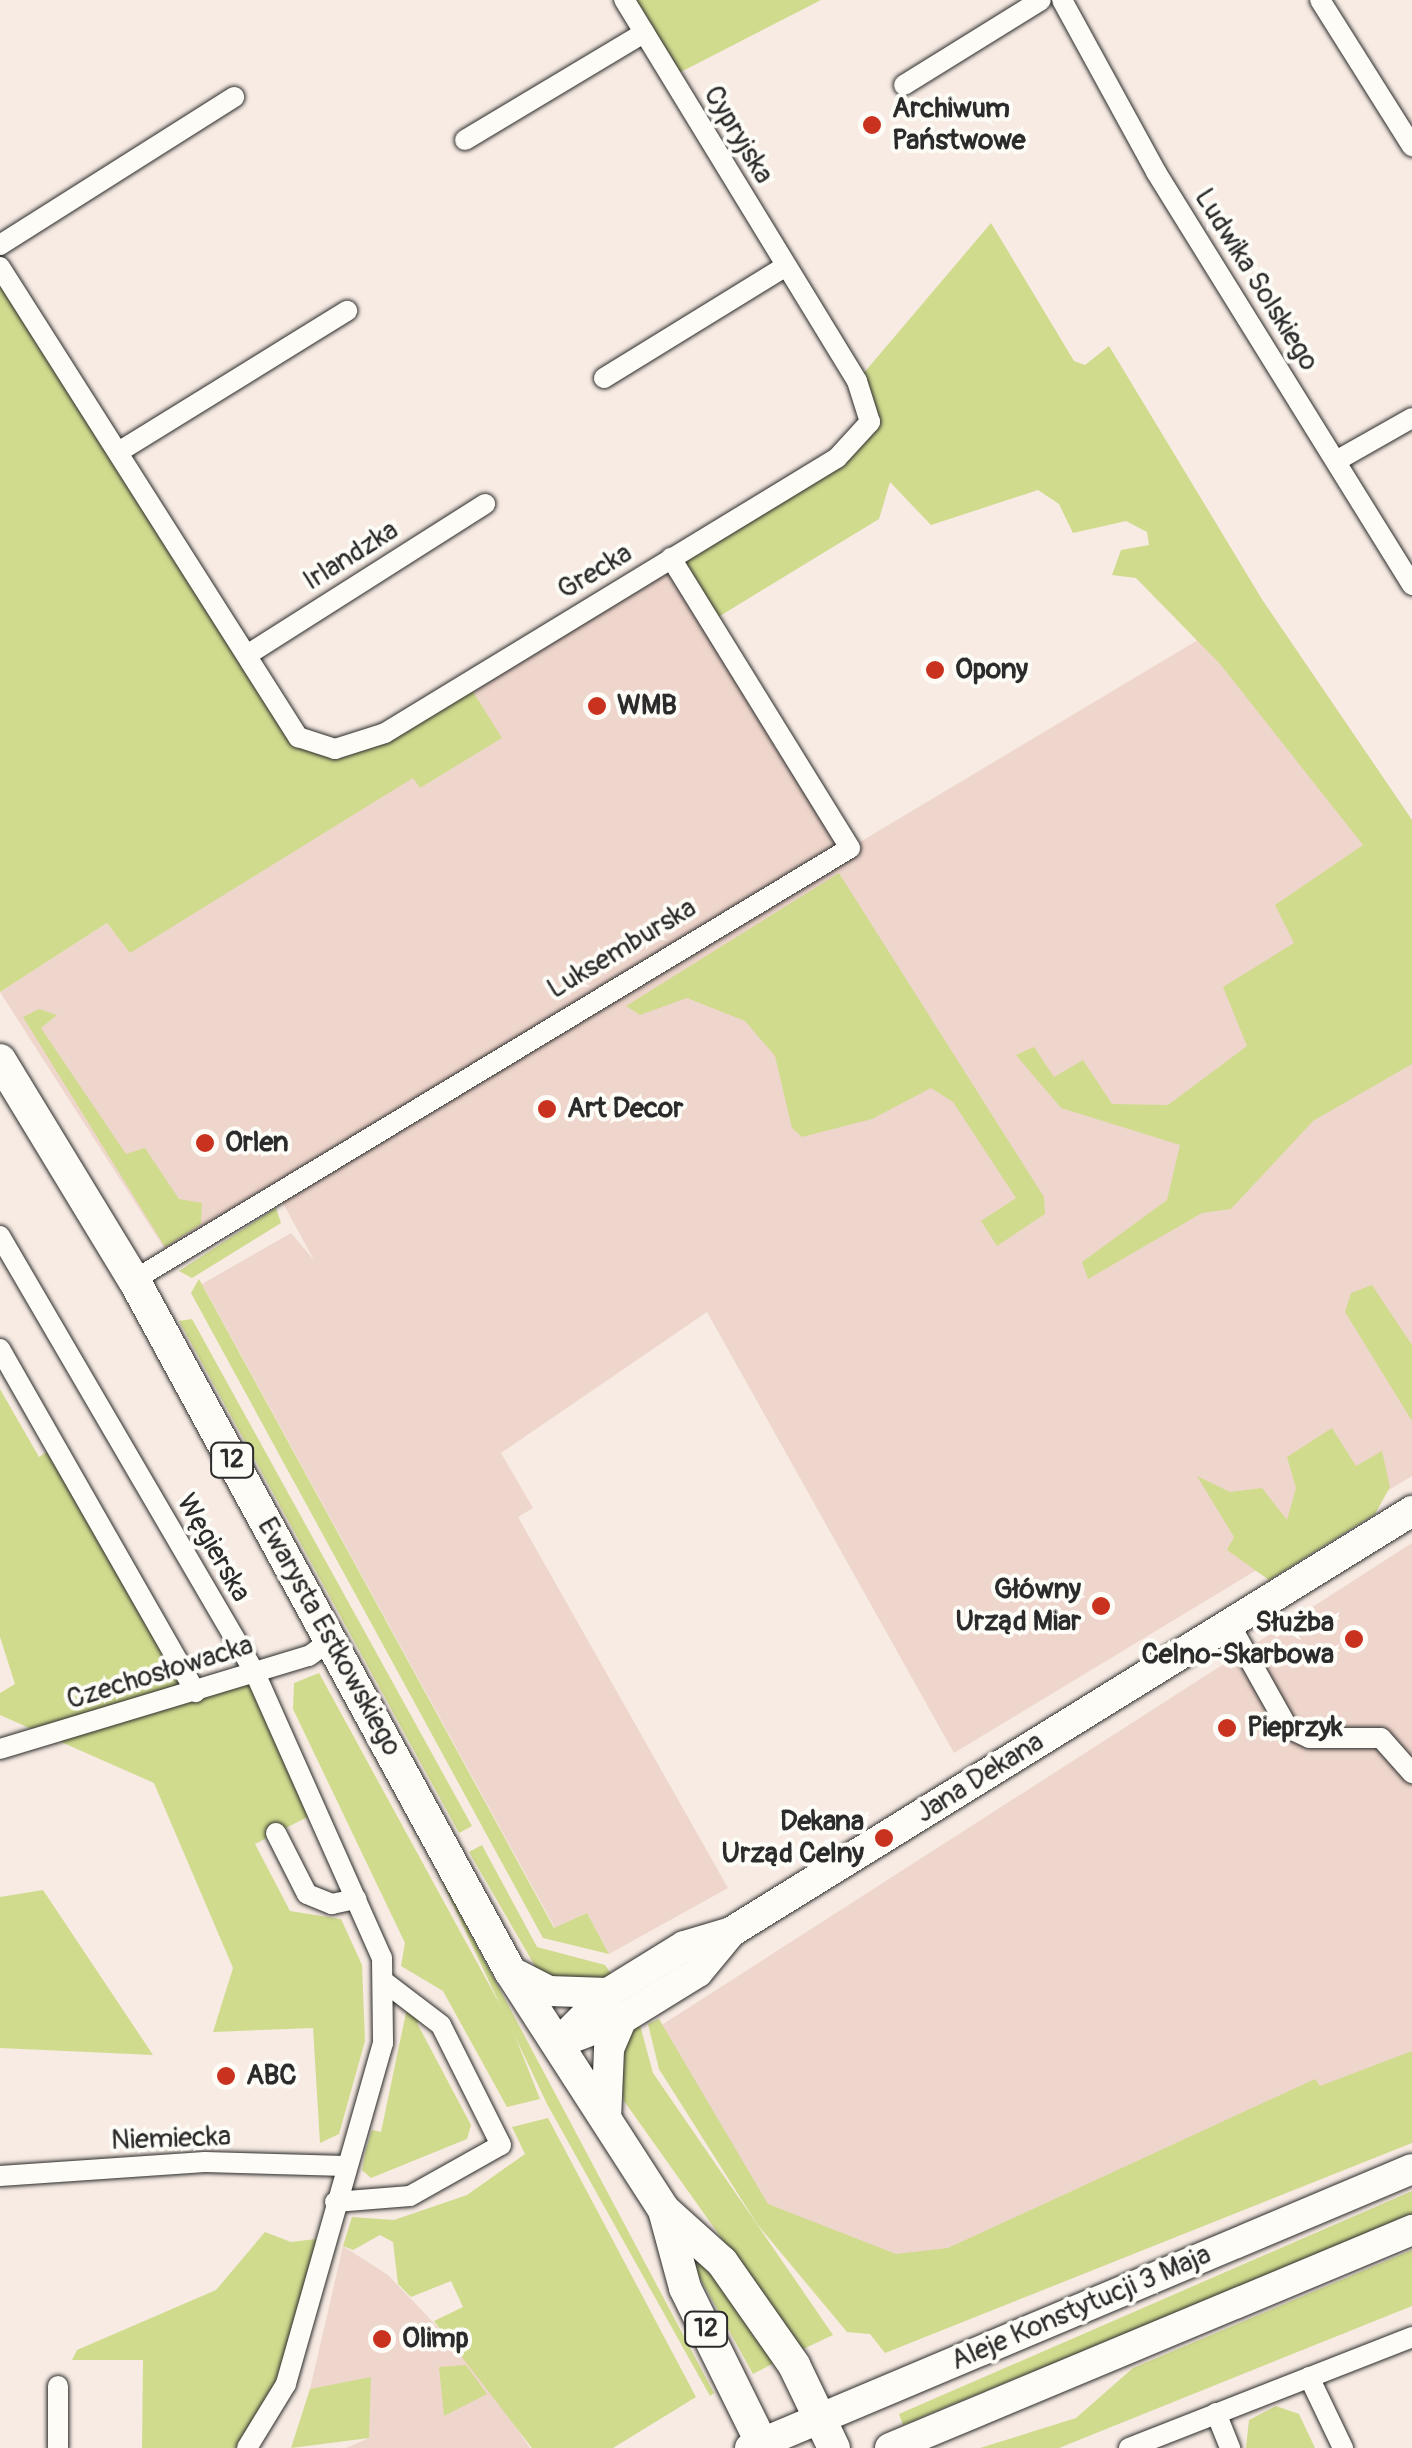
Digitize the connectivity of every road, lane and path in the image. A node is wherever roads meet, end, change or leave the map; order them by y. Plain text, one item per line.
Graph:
1 (624, 0) edge
2 (1041, 0) edge
3 (1062, 0) edge
4 (1320, 0) edge
5 (644, 33) junction
6 (904, 85) dead end
7 (234, 97) dead end
8 (466, 140) dead end
9 (1412, 146) edge
10 (0, 245) edge
11 (786, 266) junction
12 (0, 267) edge
13 (346, 311) dead end
14 (604, 378) dead end
15 (1412, 418) edge
16 (870, 422) joint
17 (120, 451) junction
18 (1336, 462) junction
19 (486, 504) dead end
20 (671, 558) junction
21 (1412, 584) edge
22 (246, 655) junction
23 (0, 1060) edge
24 (3, 1248) edge
25 (134, 1280) junction
26 (0, 1349) edge
27 (1412, 1511) edge
28 (1228, 1623) junction
29 (330, 1640) junction
30 (255, 1674) junction
31 (196, 1692) junction
32 (0, 1749) edge
33 (1412, 1773) edge
34 (276, 1833) dead end
35 (356, 1898) junction
36 (510, 1971) junction
37 (386, 1983) junction
38 (615, 2006) junction
39 (556, 2044) junction
40 (606, 2119) junction
41 (345, 2166) junction
42 (1412, 2169) edge
43 (0, 2176) edge
44 (335, 2202) junction
45 (664, 2210) junction
46 (1412, 2230) edge
47 (1412, 2337) edge
48 (1309, 2377) junction
49 (58, 2386) dead end
50 (1216, 2413) junction
51 (827, 2433) edge
52 (758, 2446) edge
53 (58, 2448) edge
54 (248, 2448) edge
55 (890, 2448) edge
56 (1129, 2448) edge
57 (1230, 2448) edge
58 (1343, 2448) edge

1 - 5 street, Cypryjska
2 - 6 street
3 - 18 street, Ludwika Solskiego
4 - 9 street
5 - 8 street
5 - 11 street, Cypryjska
7 - 10 street
11 - 14 street
11 - 16 street, Cypryjska
12 - 17 street
13 - 17 street
15 - 18 street
16 - 20 street, Grecka
17 - 22 street
18 - 21 street, Ludwika Solskiego
19 - 22 street, Irlandzka
20 - 22 street, Grecka
20 - 25 street, Luksemburska
23 - 25 main road, Ewarysta Estkowskiego / 12
24 - 30 street, Węgierska
25 - 29 main road, Ewarysta Estkowskiego / 12
26 - 31 street
27 - 28 main road, Jana Dekana
28 - 33 street
28 - 38 main road, Jana Dekana
29 - 30 street, Czechosłowacka
29 - 36 main road, Ewarysta Estkowskiego / 12
30 - 31 street, Czechosłowacka
30 - 35 street, Węgierska
31 - 32 street, Czechosłowacka
34 - 35 street
35 - 37 street, Węgierska
36 - 38 main road
36 - 39 main road, Ewarysta Estkowskiego / 12
37 - 41 street, Węgierska
37 - 44 street
38 - 39 main road, Jana Dekana
38 - 40 main road
39 - 40 main road, Ewarysta Estkowskiego / 12
40 - 45 main road, Ewarysta Estkowskiego / 12
41 - 43 street, Niemiecka
41 - 44 street, Węgierska
42 - 51 main road, Aleje Konstytucji 3 Maja
44 - 54 street, Węgierska
45 - 51 main road, Ewarysta Estkowskiego / 12
45 - 52 main road, Ewarysta Estkowskiego / 12
46 - 55 main road, Aleje Konstytucji 3 Maja
47 - 48 street
48 - 50 street
48 - 58 street
49 - 53 street
50 - 56 street
50 - 57 street
51 - 52 main road, Aleje Konstytucji 3 Maja

